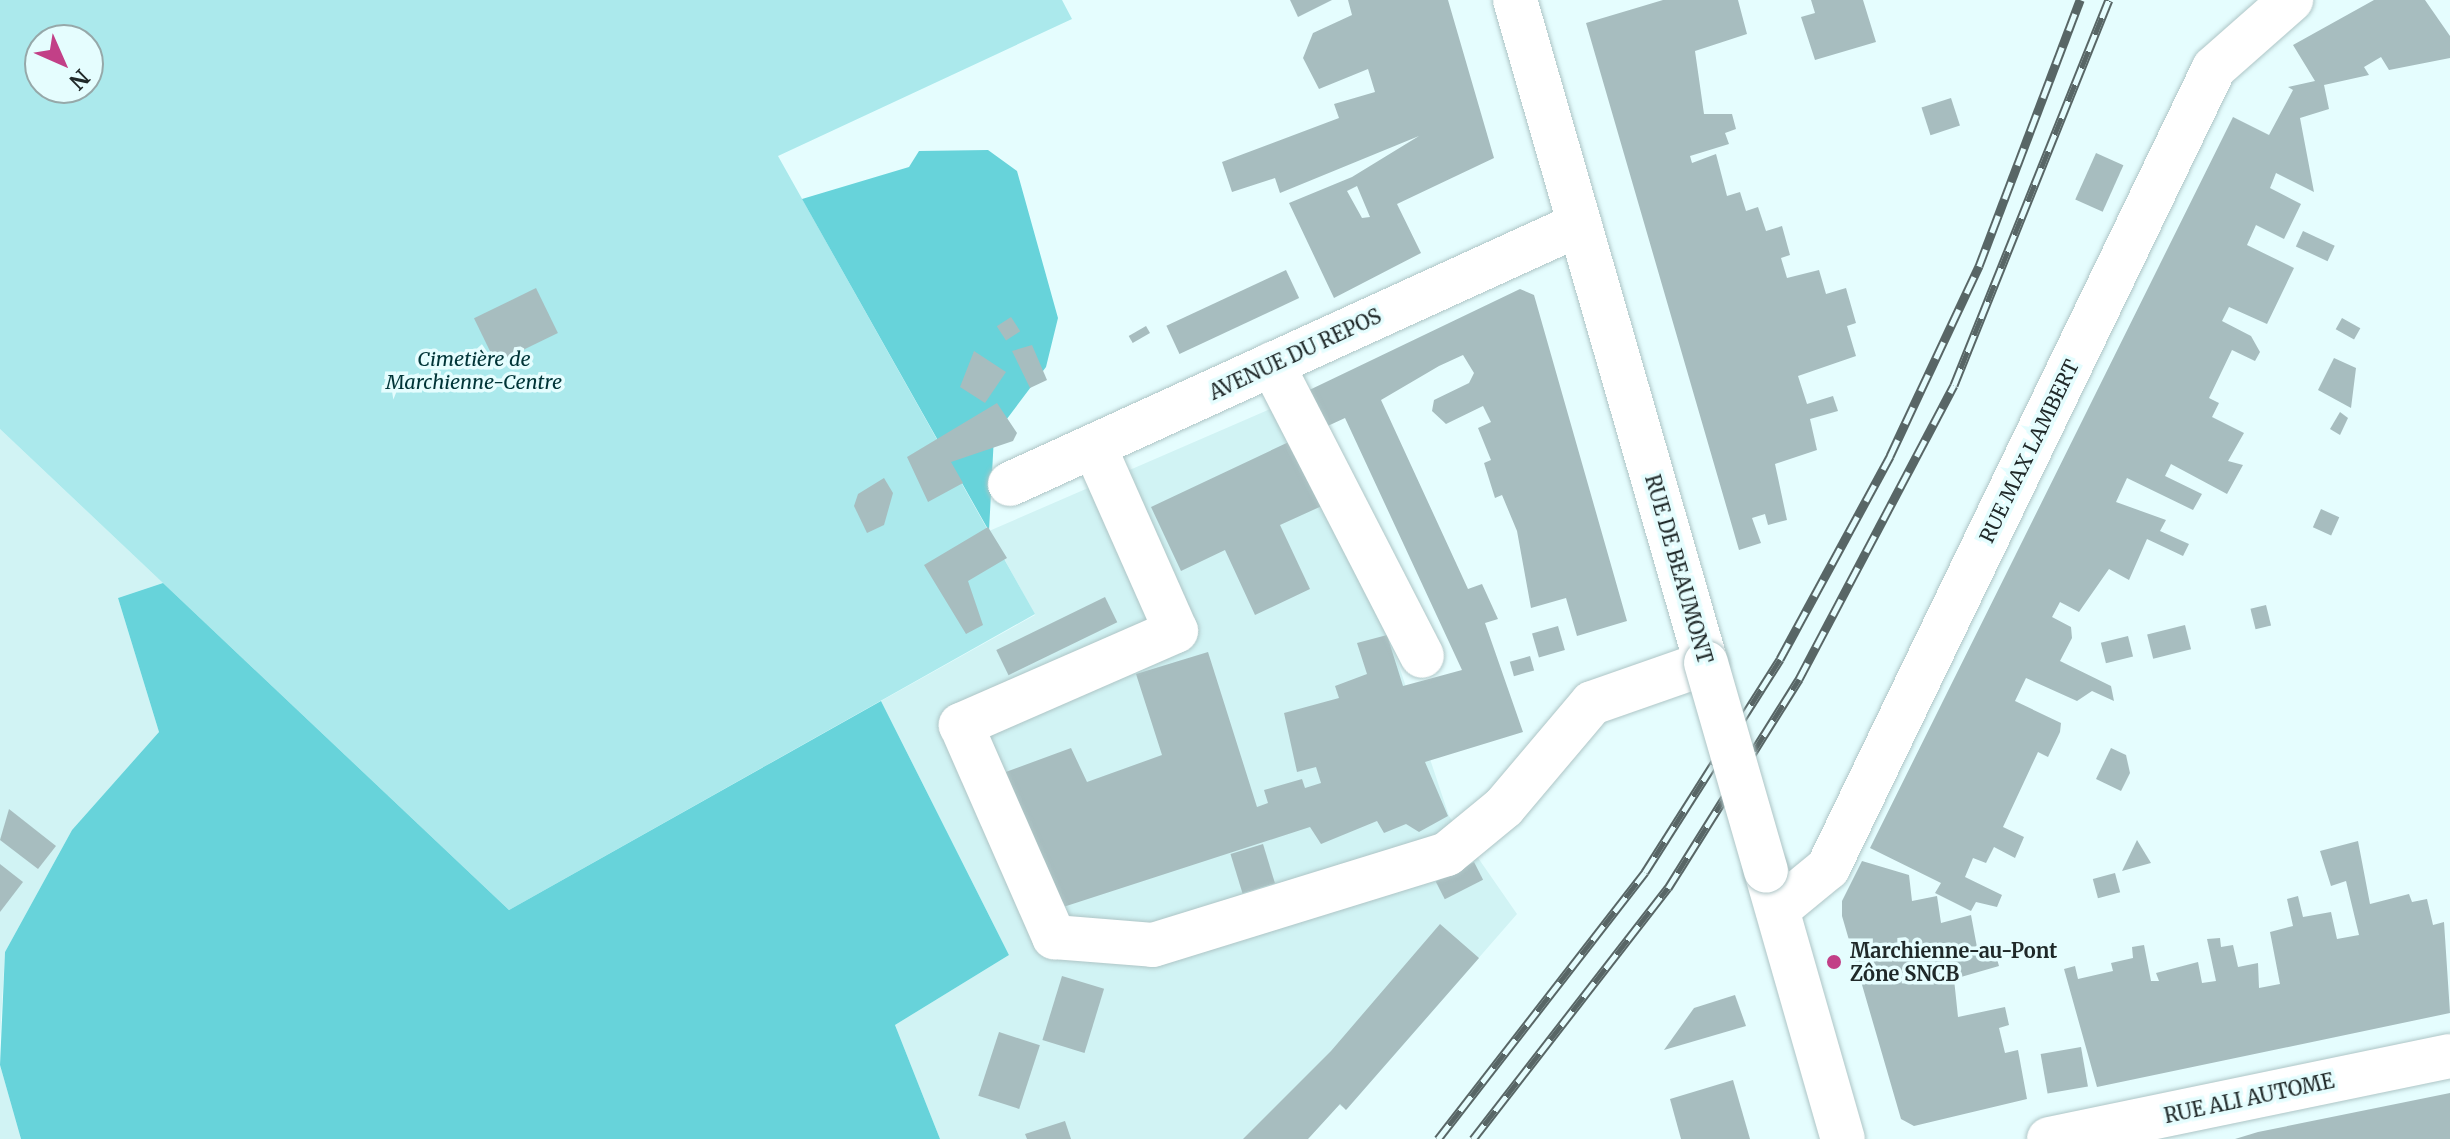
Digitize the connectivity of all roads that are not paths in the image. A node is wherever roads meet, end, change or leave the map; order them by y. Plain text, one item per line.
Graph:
1 (1515, 0) edge
2 (2291, 0) edge
3 (1580, 224) junction
4 (1272, 364) junction
5 (1094, 446) junction
6 (1010, 484) dead end
7 (1422, 656) dead end
8 (1706, 663) junction
9 (1772, 890) junction
10 (2450, 1056) edge
11 (1843, 1139) edge
12 (2049, 1139) edge

1 - 3 street, RUE DE BEAUMONT
2 - 9 street, RUE MAX LAMBERT
3 - 4 street, AVENUE DU REPOS
3 - 8 street, RUE DE BEAUMONT
4 - 5 street, AVENUE DU REPOS
4 - 7 street
5 - 6 street, AVENUE DU REPOS
5 - 8 street
8 - 9 street, RUE DE BEAUMONT, bridge
9 - 11 street, RUE DE BEAUMONT
10 - 12 street, RUE ALI AUTOME

